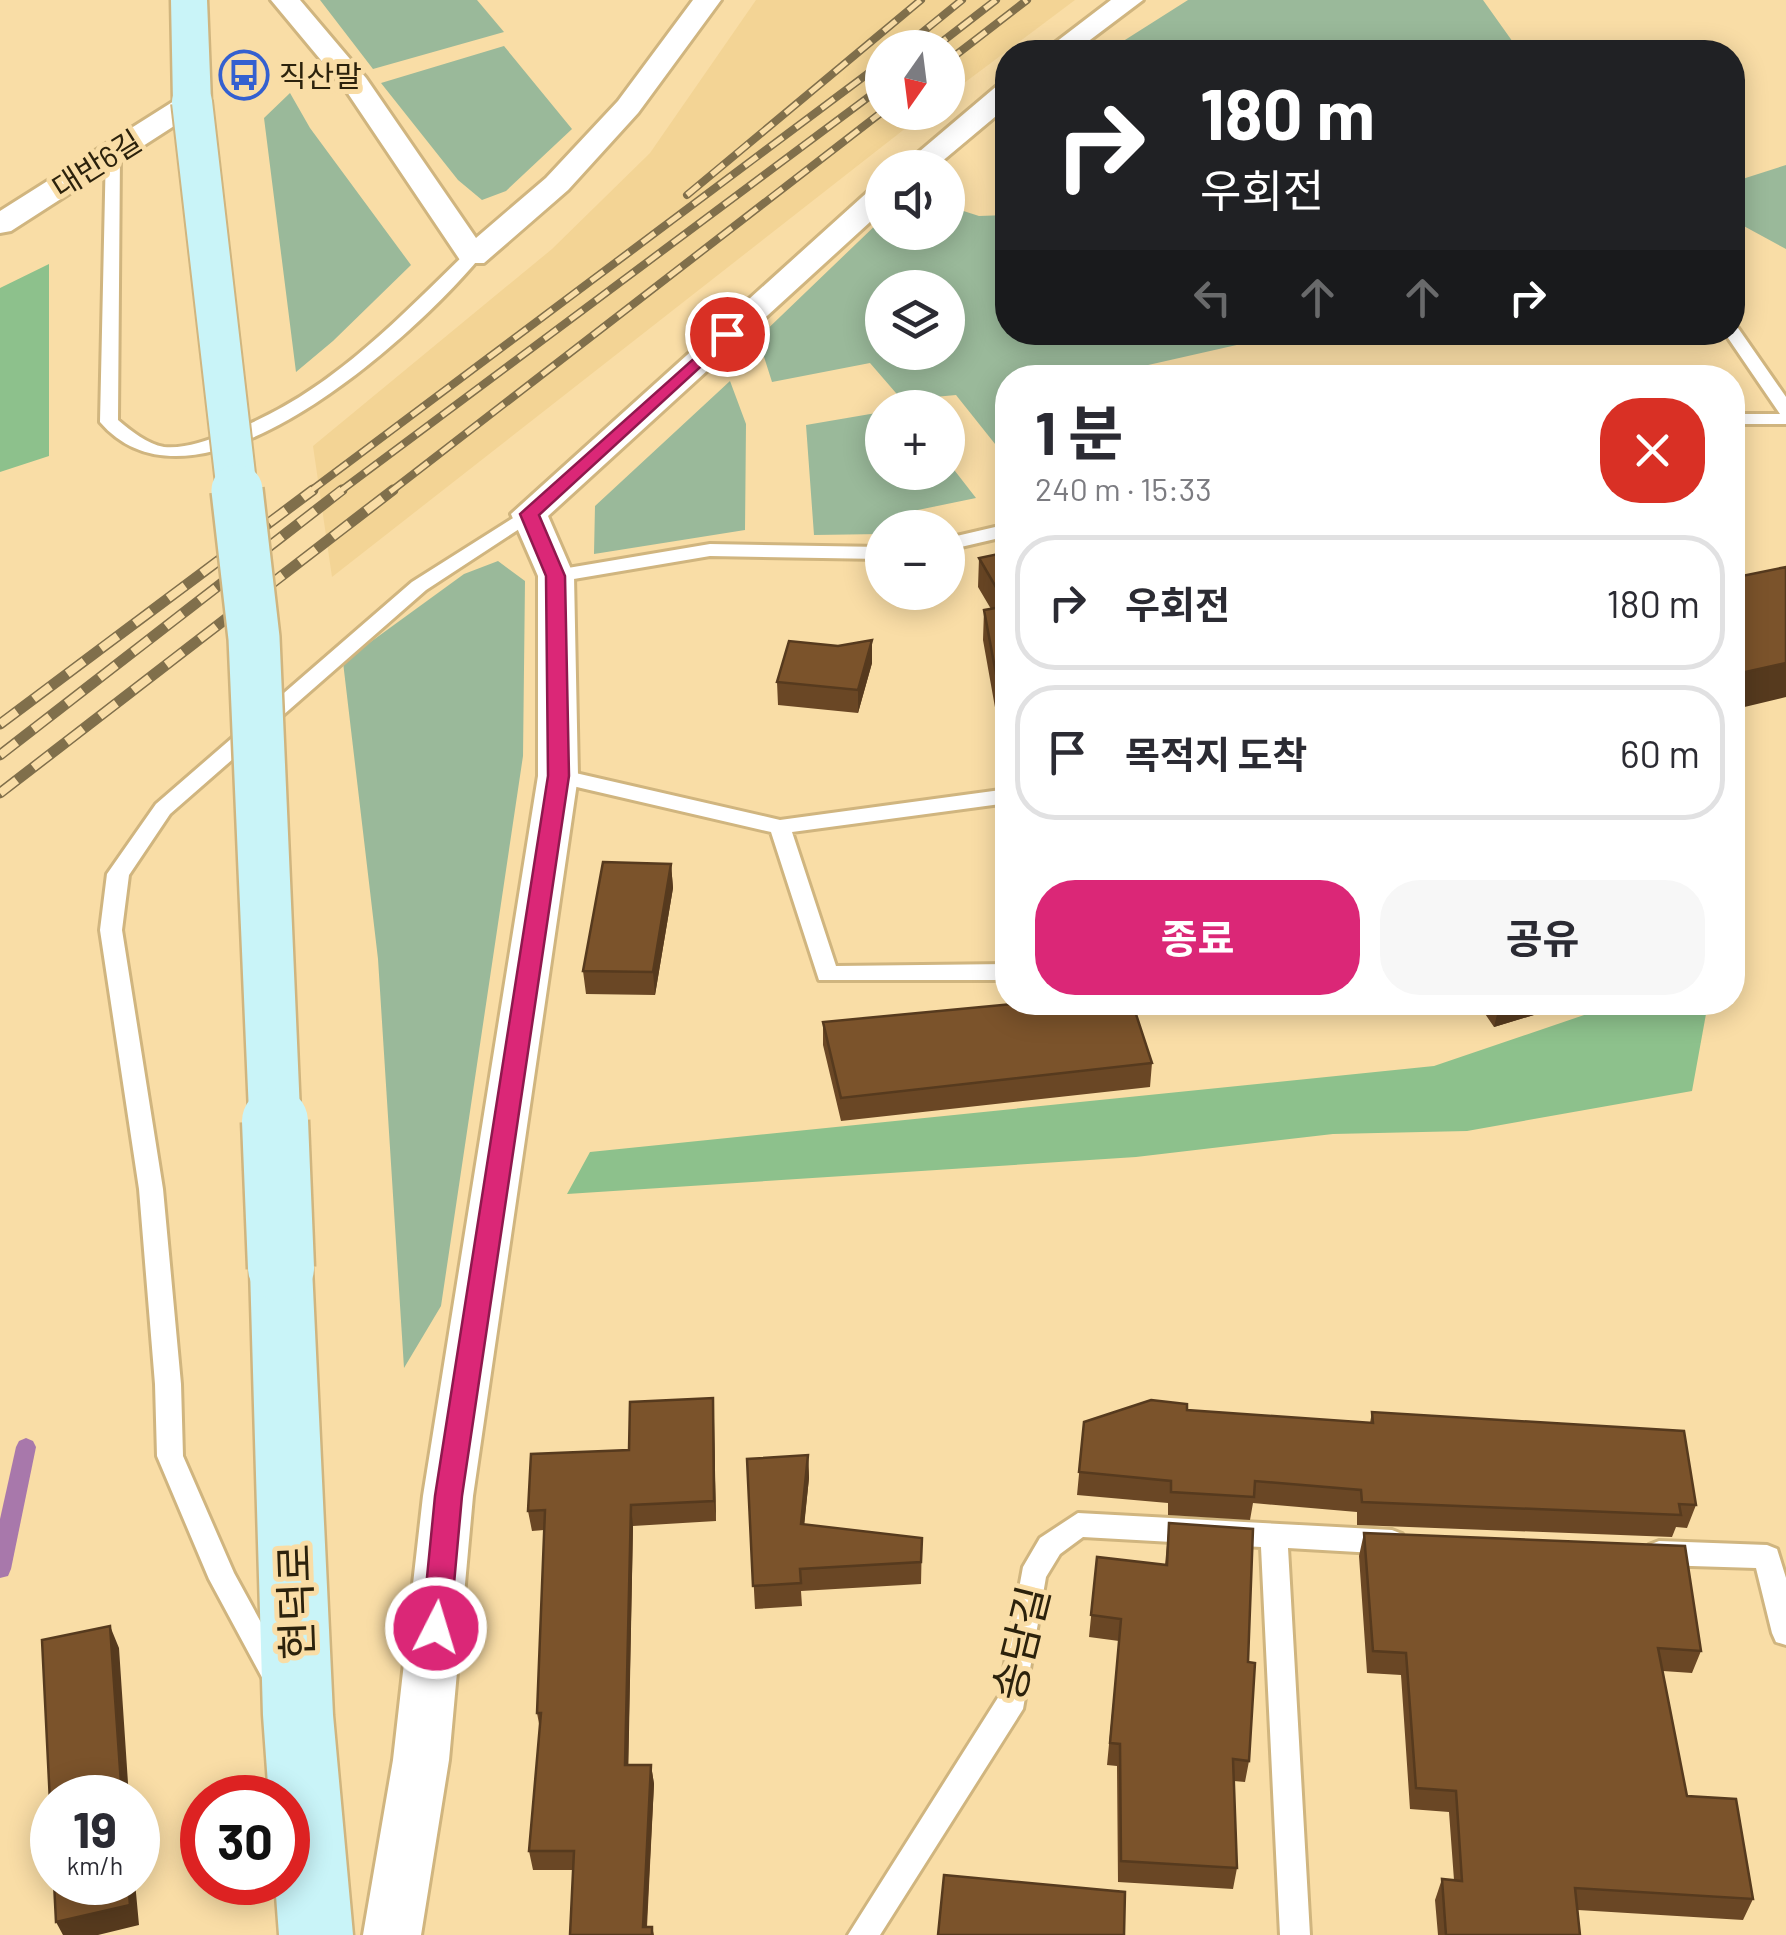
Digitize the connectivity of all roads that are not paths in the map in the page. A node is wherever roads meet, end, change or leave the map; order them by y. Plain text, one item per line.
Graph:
1 (189, 0) edge
2 (285, 0) edge
3 (707, 0) edge
4 (1129, 0) edge
5 (1074, 40) edge
6 (192, 102) junction
7 (995, 103) edge
8 (937, 150) edge
9 (112, 152) junction
10 (865, 210) edge
11 (0, 224) edge
12 (472, 256) junction
13 (1741, 345) edge
14 (1786, 410) edge
15 (1745, 419) edge
16 (1786, 419) edge
17 (530, 514) junction
18 (995, 533) edge
19 (965, 540) edge
20 (865, 554) edge
21 (556, 576) junction
22 (558, 776) junction
23 (995, 798) edge
24 (780, 827) junction
25 (995, 972) edge
26 (1274, 1537) junction
27 (1412, 1543) edge
28 (1629, 1552) edge
29 (1786, 1632) edge
30 (298, 1715) junction
31 (316, 1935) edge
32 (392, 1935) edge
33 (864, 1935) edge
34 (1295, 1935) edge

1 - 6 main road
2 - 12 street
3 - 12 street
4 - 5 street
6 - 9 street, 대반6길
6 - 30 main road, 현덕로, bridge
7 - 8 street
9 - 11 street, 대반6길
9 - 12 lane
10 - 17 street
13 - 14 lane
15 - 16 lane
17 - 21 street
17 - 30 lane
18 - 19 lane
20 - 21 lane
21 - 22 street
22 - 24 lane
22 - 32 street
23 - 24 lane
24 - 25 lane
26 - 27 lane, 송담길
26 - 33 lane, 송담길
26 - 34 lane
28 - 29 lane
30 - 31 main road, 현덕로

